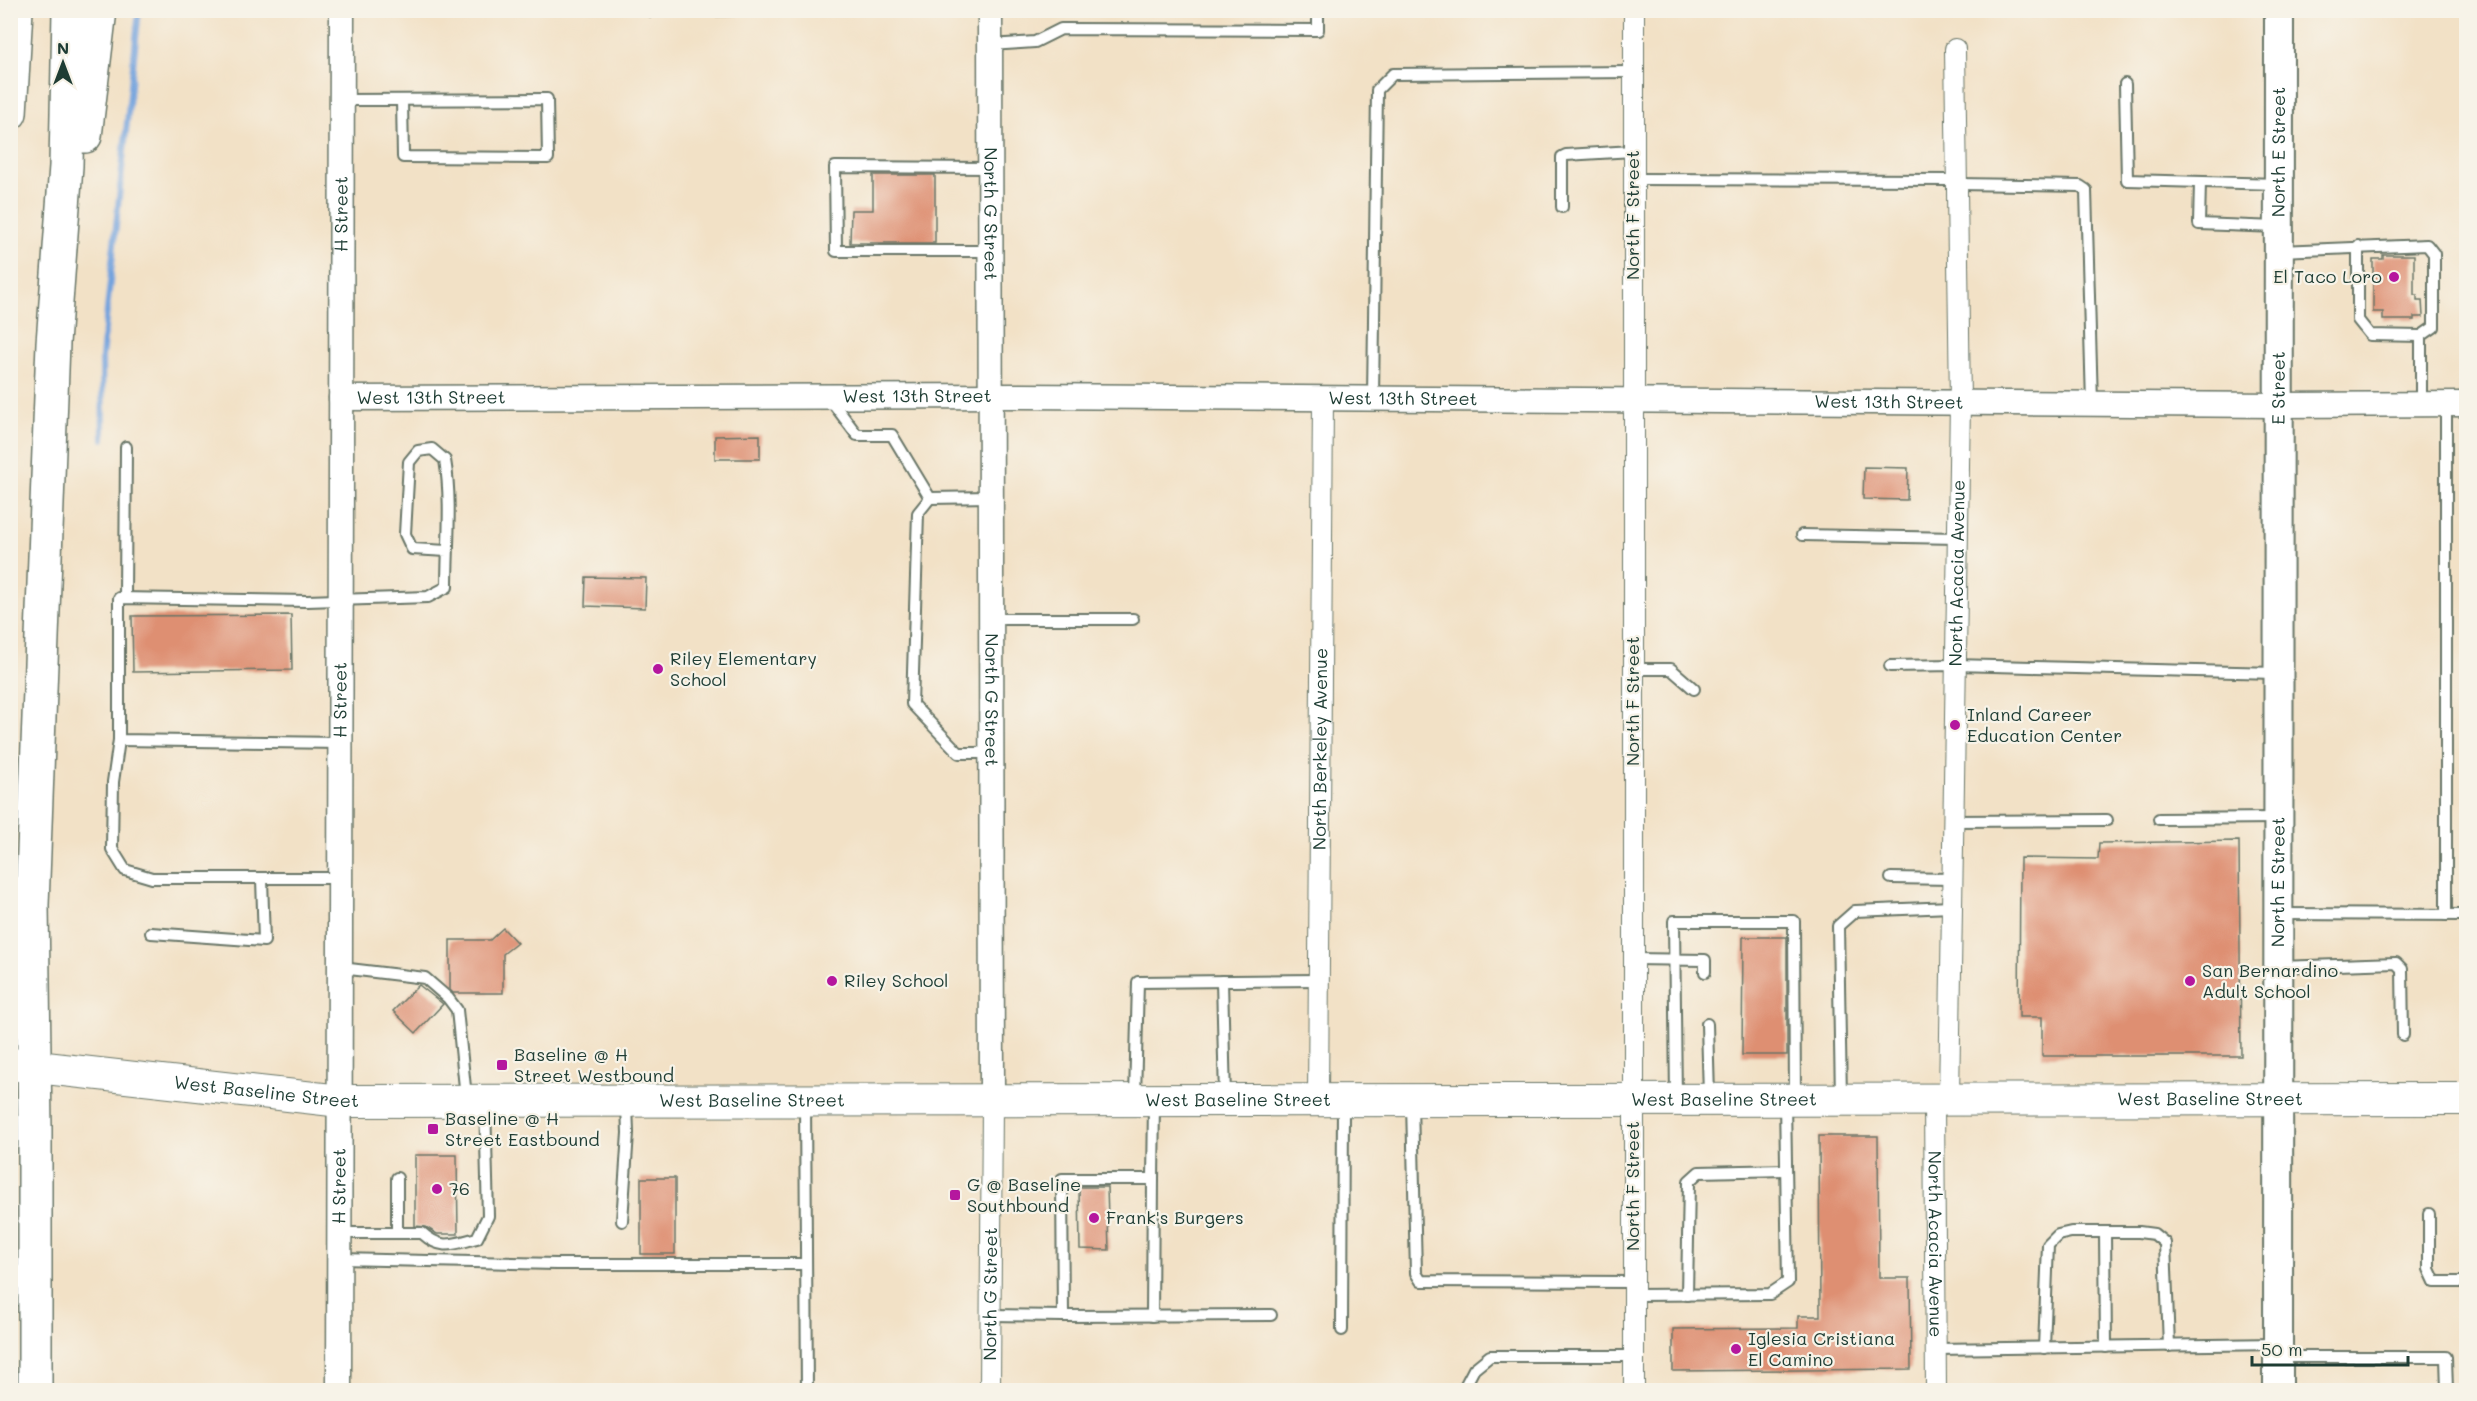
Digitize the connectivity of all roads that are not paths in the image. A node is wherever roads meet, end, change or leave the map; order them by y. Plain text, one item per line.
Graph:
1 (16, 10) edge
2 (69, 10) edge
3 (100, 10) edge
4 (342, 10) edge
5 (738, 10) edge
6 (990, 10) edge
7 (1318, 10) edge
8 (1634, 10) edge
9 (2279, 10) edge
10 (652, 11) edge
11 (990, 45) junction
12 (1955, 49) dead end
13 (1634, 72) junction
14 (2125, 84) dead end
15 (342, 100) junction
16 (402, 100) junction
17 (10, 113) edge
18 (1633, 151) junction
19 (66, 166) junction
20 (990, 168) junction
21 (1633, 179) junction
22 (1957, 182) junction
23 (2200, 182) junction
24 (2279, 184) junction
25 (1562, 207) dead end
26 (2279, 239) junction
27 (2358, 246) junction
28 (990, 251) junction
29 (2279, 296) joint
30 (2421, 336) junction
31 (828, 396) junction
32 (990, 396) junction
33 (341, 398) junction
34 (1323, 398) junction
35 (1373, 398) junction
36 (1633, 400) junction
37 (1960, 402) junction
38 (2092, 403) junction
39 (2421, 404) junction
40 (2456, 404) edge
41 (2279, 405) junction
42 (126, 447) dead end
43 (2278, 481) joint
44 (990, 497) junction
45 (930, 498) junction
46 (1802, 535) dead end
47 (1957, 538) junction
48 (447, 551) junction
49 (125, 598) junction
50 (341, 599) junction
51 (990, 619) junction
52 (1133, 620) dead end
53 (1955, 665) junction
54 (1890, 666) dead end
55 (1633, 669) junction
56 (2278, 673) junction
57 (1694, 689) dead end
58 (119, 740) junction
59 (341, 742) junction
60 (990, 753) junction
61 (2278, 818) junction
62 (2159, 819) dead end
63 (2107, 820) dead end
64 (1952, 821) junction
65 (341, 878) junction
66 (1892, 878) dead end
67 (262, 879) junction
68 (1952, 879) junction
69 (1951, 907) junction
70 (2278, 914) junction
71 (2446, 915) junction
72 (2466, 915) edge
73 (151, 933) dead end
74 (1633, 959) junction
75 (1675, 959) junction
76 (2278, 966) junction
77 (341, 968) junction
78 (1706, 972) dead end
79 (1319, 980) junction
80 (1222, 981) junction
81 (1707, 1024) dead end
82 (2403, 1035) dead end
83 (23, 1065) edge
84 (1225, 1098) junction
85 (1942, 1098) junction
86 (1790, 1099) junction
87 (1841, 1099) junction
88 (2278, 1099) junction
89 (2466, 1099) edge
90 (476, 1100) junction
91 (805, 1100) junction
92 (992, 1100) junction
93 (1144, 1100) junction
94 (1331, 1100) junction
95 (1412, 1100) junction
96 (1633, 1100) junction
97 (1676, 1100) junction
98 (1709, 1100) junction
99 (341, 1101) junction
100 (627, 1101) junction
101 (1786, 1170) junction
102 (397, 1178) dead end
103 (1154, 1179) junction
104 (2429, 1214) dead end
105 (622, 1221) dead end
106 (396, 1232) junction
107 (2105, 1232) junction
108 (340, 1233) junction
109 (340, 1259) junction
110 (807, 1264) junction
111 (2466, 1282) edge
112 (1634, 1289) junction
113 (1687, 1294) junction
114 (992, 1315) junction
115 (1271, 1315) dead end
116 (1063, 1316) junction
117 (1152, 1316) junction
118 (1342, 1330) dead end
119 (2169, 1346) junction
120 (2106, 1347) junction
121 (2044, 1348) junction
122 (1936, 1349) junction
123 (2277, 1351) junction
124 (1634, 1356) junction
125 (35, 1390) edge
126 (339, 1390) edge
127 (807, 1390) edge
128 (990, 1390) edge
129 (1463, 1390) edge
130 (1634, 1390) edge
131 (1936, 1390) edge
132 (2278, 1390) edge
133 (2446, 1390) edge

1 - 17 highway
2 - 19 highway
3 - 19 highway
4 - 15 street, H Street
5 - 10 lane
6 - 11 street, North G Street
7 - 11 lane
8 - 13 street, North F Street
9 - 24 main road, North E Street
11 - 20 street, North G Street
12 - 22 street, North Acacia Avenue
13 - 18 street, North F Street
13 - 35 lane
14 - 23 lane
15 - 16 lane
15 - 33 street, H Street
16 - 16 lane
18 - 21 street, North F Street
18 - 25 lane
19 - 83 highway
20 - 28 street, North G Street
20 - 28 lane
21 - 22 lane
21 - 36 street, North F Street
22 - 37 street, North Acacia Avenue
22 - 38 lane
23 - 24 lane
23 - 26 lane
24 - 26 main road, North E Street
26 - 27 lane
26 - 29 main road, North E Street
27 - 30 lane
27 - 30 lane
28 - 32 street, North G Street
29 - 41 main road, E Street
30 - 39 lane
31 - 32 street, West 13th Street
31 - 33 street, West 13th Street
31 - 45 lane
32 - 34 street, West 13th Street
32 - 44 street, North G Street
33 - 50 street, H Street
34 - 35 street, West 13th Street
34 - 79 street, North Berkeley Avenue
35 - 36 street, West 13th Street
36 - 37 street, West 13th Street
36 - 55 street, North F Street
37 - 38 street, West 13th Street
37 - 47 street, North Acacia Avenue
38 - 41 street, West 13th Street
39 - 40 street, West 13th Street
39 - 41 street, West 13th Street
40 - 71 lane
41 - 43 main road, E Street
42 - 49 lane
43 - 56 main road, North E Street
44 - 45 lane
44 - 51 street, North G Street
45 - 60 lane
46 - 47 lane
47 - 53 street, North Acacia Avenue
48 - 48 lane
48 - 50 lane
49 - 50 lane
49 - 58 lane
50 - 59 street, H Street
51 - 52 lane
51 - 60 street, North G Street
53 - 54 lane
53 - 56 lane
53 - 64 street, North Acacia Avenue
55 - 57 lane
55 - 74 street, North F Street
56 - 61 main road, North E Street
58 - 59 lane
58 - 67 lane
59 - 65 street, H Street
60 - 92 street, North G Street
61 - 62 lane
61 - 70 main road, North E Street
63 - 64 lane
64 - 68 street, North Acacia Avenue
65 - 67 lane
65 - 77 street, H Street
66 - 68 lane
67 - 73 lane
68 - 69 street, North Acacia Avenue
69 - 85 street, North Acacia Avenue
69 - 87 lane
70 - 71 lane
70 - 76 main road, North E Street
71 - 72 lane
74 - 75 lane
74 - 96 street, North F Street
75 - 78 lane
75 - 86 lane
75 - 97 lane
76 - 82 lane
76 - 88 main road, North E Street
77 - 90 lane
77 - 99 street, H Street
79 - 80 lane
79 - 94 street, North Berkeley Avenue
80 - 84 lane
80 - 93 lane
81 - 98 lane
83 - 99 main road, West Baseline Street
83 - 125 highway
84 - 93 main road, West Baseline Street
84 - 94 main road, West Baseline Street
85 - 87 main road, West Baseline Street
85 - 88 main road, West Baseline Street
85 - 122 street, North Acacia Avenue
86 - 87 main road, West Baseline Street
86 - 98 main road, West Baseline Street
86 - 101 lane
88 - 89 main road, West Baseline Street
88 - 123 main road, North E Street
90 - 99 main road, West Baseline Street
90 - 100 main road, West Baseline Street
90 - 106 lane
91 - 92 main road, West Baseline Street
91 - 100 main road, West Baseline Street
91 - 110 lane
92 - 93 main road, West Baseline Street
92 - 114 street, North G Street
93 - 103 lane
94 - 95 main road, West Baseline Street
94 - 118 lane
95 - 96 main road, West Baseline Street
95 - 112 lane
96 - 97 main road, West Baseline Street
96 - 112 street, North F Street
97 - 98 main road, West Baseline Street
99 - 108 street, H Street
100 - 105 lane
101 - 113 lane
101 - 113 lane
102 - 106 lane
103 - 116 lane
103 - 117 lane
104 - 111 lane
106 - 108 lane
107 - 119 lane
107 - 120 lane
107 - 121 lane
108 - 109 street, H Street
109 - 110 lane
109 - 126 street, H Street
110 - 127 lane
112 - 113 lane
112 - 124 street, North F Street
114 - 116 lane
114 - 128 street, North G Street
115 - 117 lane
116 - 117 lane
119 - 120 lane
119 - 123 lane
120 - 121 lane
121 - 122 lane
122 - 131 street, North Acacia Avenue
123 - 132 main road, North E Street
123 - 133 lane
124 - 129 lane
124 - 130 street, North F Street

